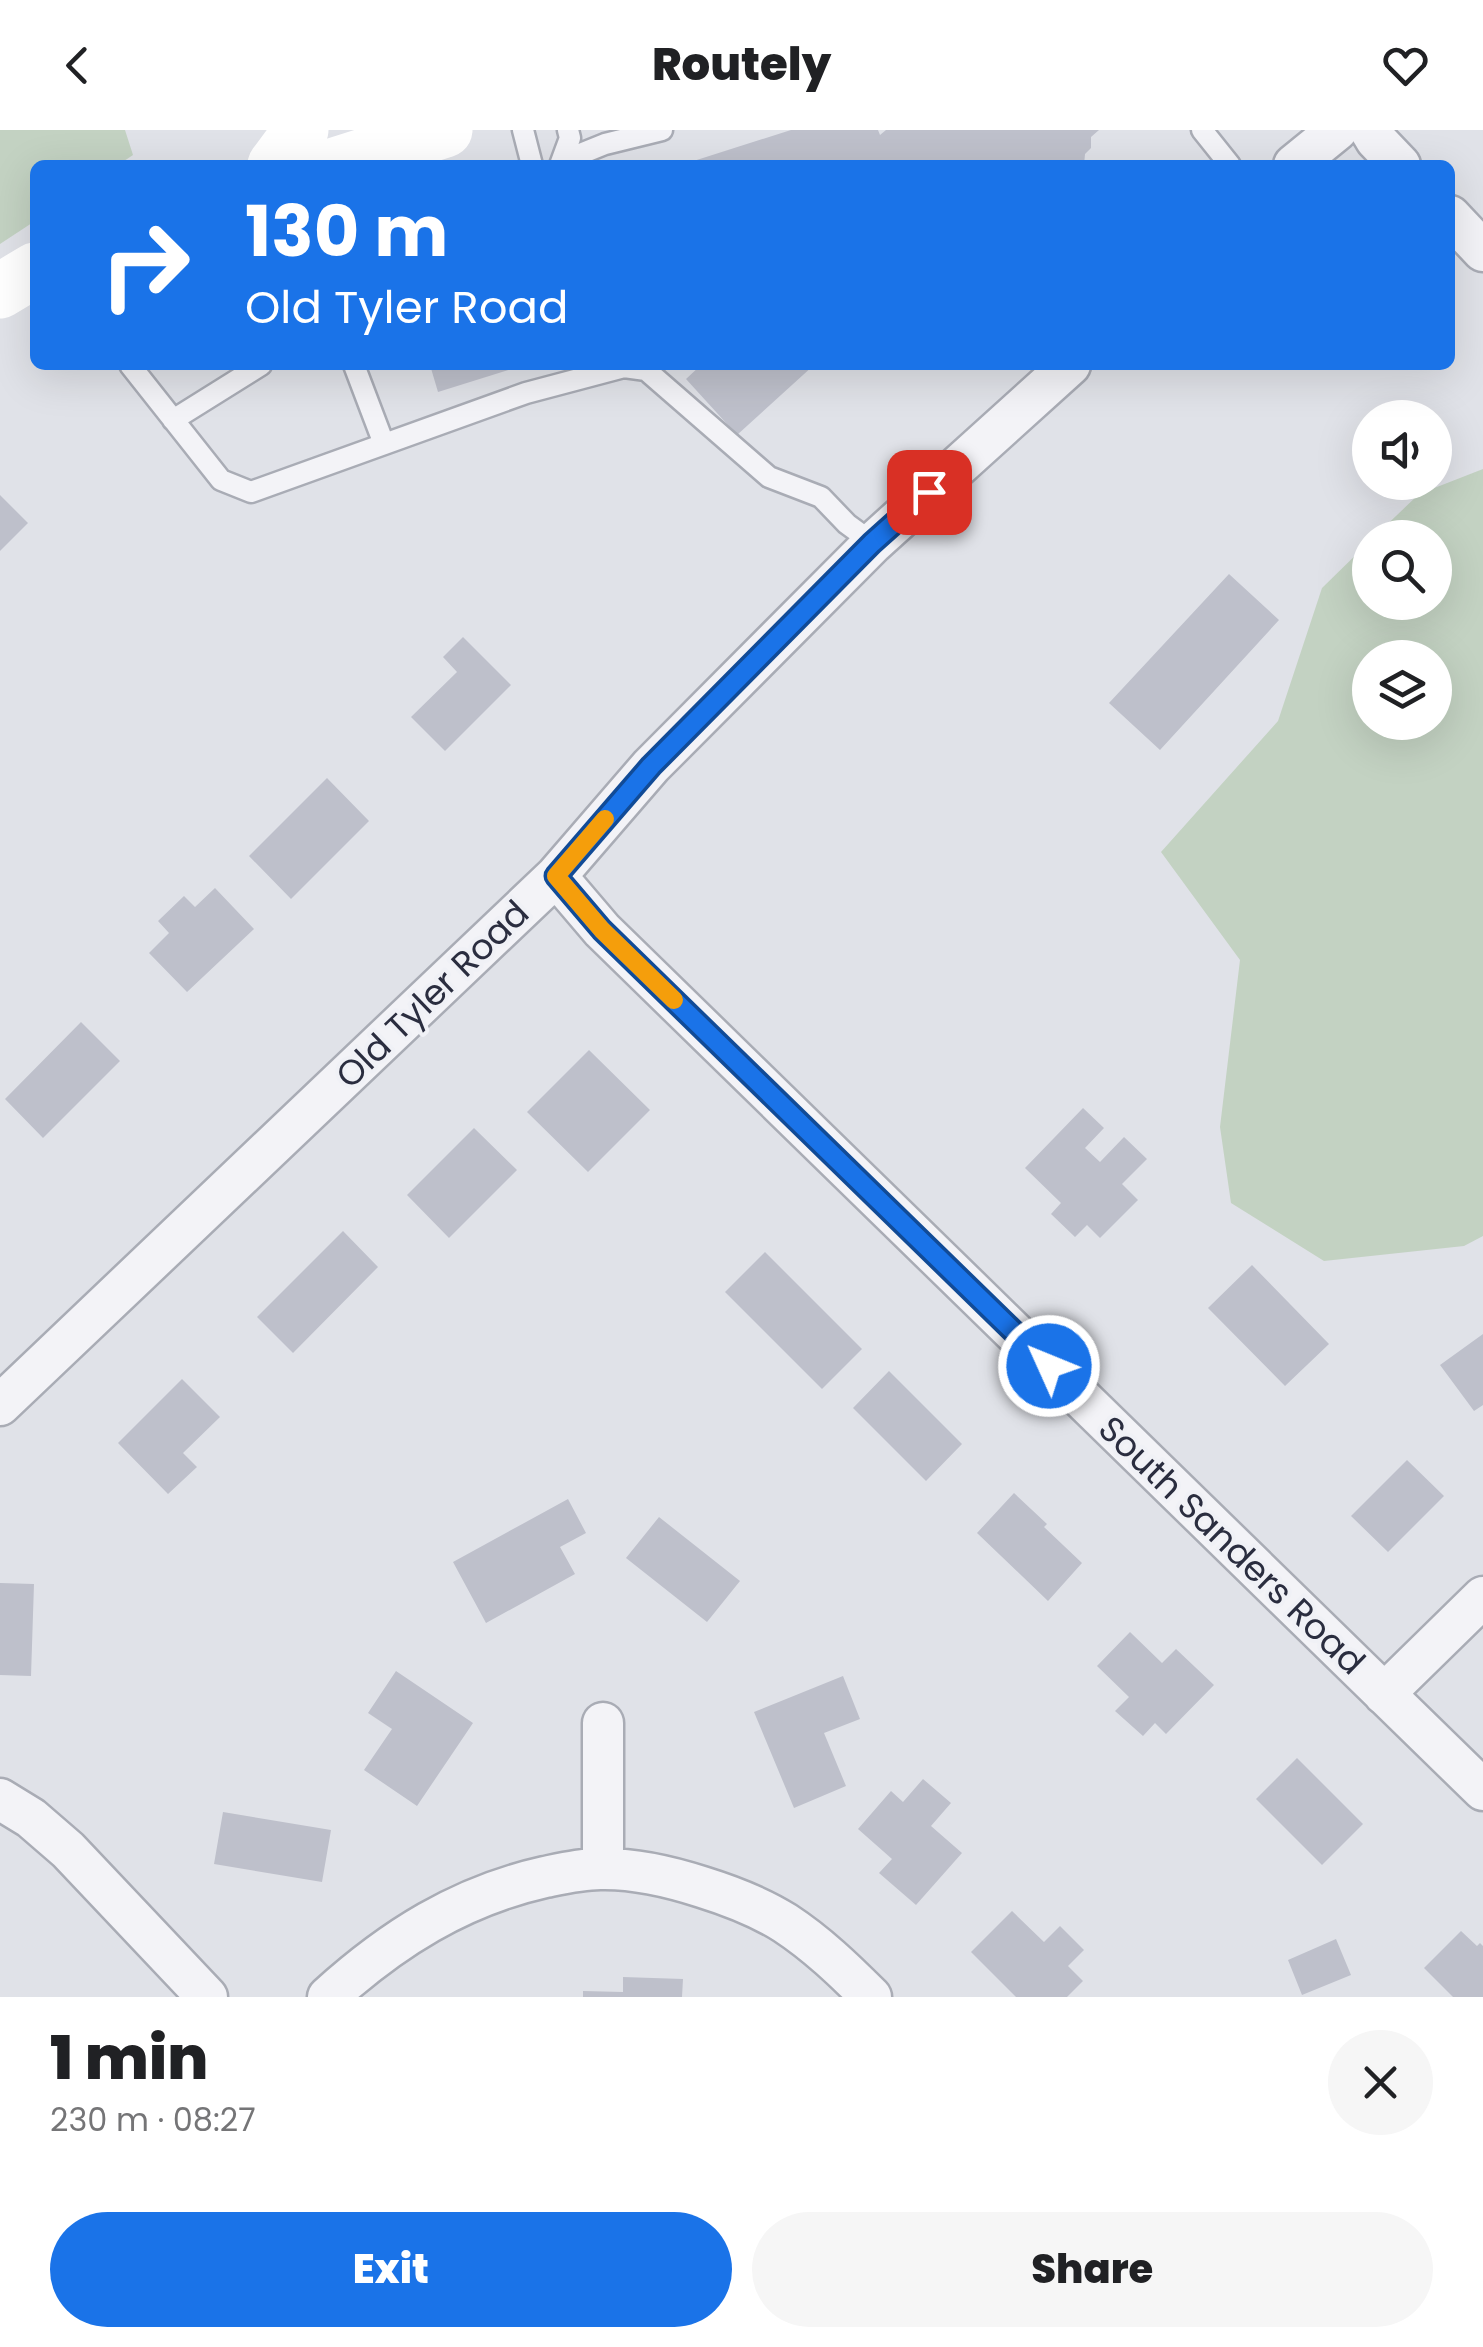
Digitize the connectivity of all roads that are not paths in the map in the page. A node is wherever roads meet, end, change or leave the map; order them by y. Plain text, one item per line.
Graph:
1 (445, 130) edge
2 (523, 130) edge
3 (568, 130) edge
4 (662, 130) edge
5 (1202, 130) edge
6 (1336, 130) edge
7 (1370, 130) edge
8 (350, 160) edge
9 (531, 160) edge
10 (563, 160) edge
11 (569, 160) edge
12 (1226, 160) edge
13 (1300, 160) edge
14 (1395, 160) edge
15 (1455, 221) edge
16 (1483, 251) edge
17 (30, 273) edge
18 (0, 291) edge
19 (134, 370) edge
20 (253, 370) edge
21 (356, 370) edge
22 (613, 370) edge
23 (646, 370) edge
24 (1064, 370) edge
25 (173, 420) junction
26 (384, 444) junction
27 (872, 543) junction
28 (556, 876) junction
29 (0, 1405) edge
30 (1483, 1597) edge
31 (1384, 1694) junction
32 (603, 1722) dead end
33 (1483, 1790) edge
34 (0, 1798) edge
35 (603, 1868) junction
36 (207, 1997) edge
37 (328, 1997) edge
38 (871, 1997) edge

1 - 8 street
2 - 9 lane
3 - 10 lane
4 - 11 lane
5 - 12 lane
6 - 13 street
7 - 14 street
15 - 16 street
17 - 18 street
19 - 25 lane
20 - 25 lane
21 - 26 lane
22 - 26 lane
23 - 27 lane
24 - 27 street, Old Tyler Road
25 - 26 lane
27 - 28 street, Old Tyler Road
28 - 29 street, Old Tyler Road
28 - 31 street, South Sanders Road
30 - 31 street
31 - 33 street, South Sanders Road
32 - 35 street
34 - 36 street
35 - 37 street
35 - 38 street

